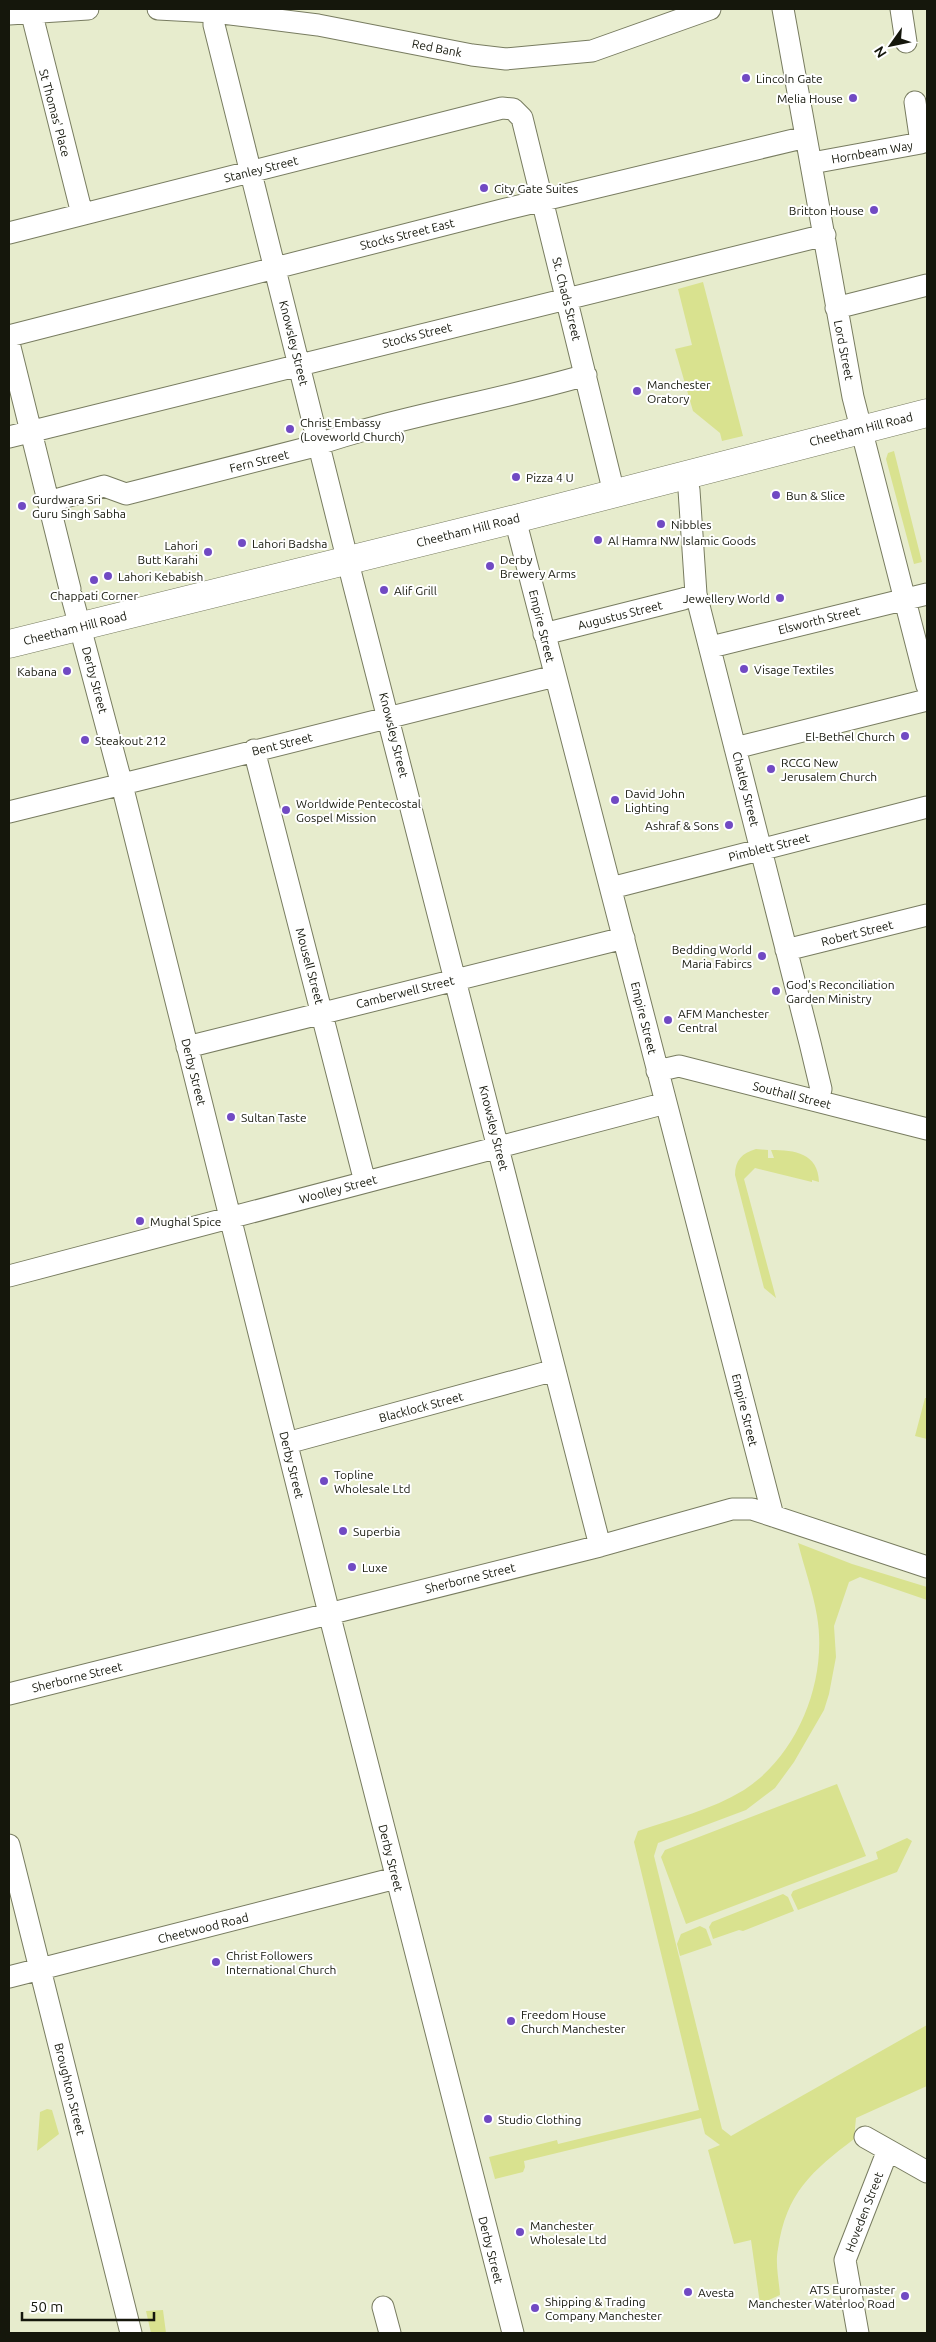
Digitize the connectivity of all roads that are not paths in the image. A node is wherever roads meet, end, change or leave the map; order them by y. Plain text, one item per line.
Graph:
1 (88, 9) edge
2 (158, 9) edge
3 (710, 9) edge
4 (783, 9) edge
5 (901, 9) edge
6 (31, 11) junction
7 (214, 12) junction
8 (9, 14) edge
9 (906, 42) dead end
10 (915, 102) dead end
11 (513, 109) joint
12 (806, 137) junction
13 (812, 163) junction
14 (251, 172) junction
15 (543, 201) junction
16 (82, 214) junction
17 (9, 233) edge
18 (825, 235) junction
19 (276, 268) junction
20 (927, 285) edge
21 (566, 298) junction
22 (836, 308) junction
23 (9, 336) edge
24 (9, 343) edge
25 (299, 365) junction
26 (586, 375) junction
27 (927, 413) edge
28 (862, 429) junction
29 (30, 432) junction
30 (9, 438) edge
31 (319, 444) junction
32 (685, 474) junction
33 (614, 493) junction
34 (48, 502) junction
35 (515, 519) junction
36 (348, 560) junction
37 (696, 594) junction
38 (927, 594) edge
39 (905, 599) junction
40 (80, 627) junction
41 (544, 634) junction
42 (9, 644) edge
43 (711, 647) junction
44 (555, 676) junction
45 (927, 686) edge
46 (927, 700) edge
47 (390, 718) junction
48 (735, 748) junction
49 (254, 750) junction
50 (122, 785) junction
51 (927, 807) edge
52 (9, 812) edge
53 (762, 848) junction
54 (611, 888) junction
55 (927, 915) edge
56 (624, 938) junction
57 (786, 950) junction
58 (455, 980) junction
59 (323, 1013) junction
60 (187, 1047) junction
61 (657, 1071) junction
62 (818, 1101) junction
63 (666, 1103) junction
64 (927, 1130) edge
65 (498, 1147) junction
66 (364, 1182) junction
67 (231, 1217) junction
68 (9, 1276) edge
69 (555, 1370) junction
70 (287, 1444) junction
71 (772, 1516) junction
72 (600, 1546) junction
73 (927, 1567) edge
74 (329, 1613) junction
75 (9, 1694) edge
76 (9, 1845) edge
77 (396, 1878) junction
78 (39, 1969) junction
79 (9, 1977) edge
80 (865, 2137) dead end
81 (888, 2150) junction
82 (927, 2172) edge
83 (383, 2307) dead end
84 (130, 2333) edge
85 (390, 2333) edge
86 (514, 2333) edge
87 (858, 2333) edge

1 - 6 street
2 - 7 street, Red Bank
3 - 7 street, Red Bank
4 - 12 street, Lord Street
5 - 9 street
6 - 8 street
6 - 16 street, St Thomas' Place
7 - 14 street, Knowsley Street
10 - 13 street, Hornbeam Way
11 - 14 street, Stanley Street
11 - 15 street, St. Chads Street
12 - 13 street, Lord Street
12 - 15 street, Stocks Street East
13 - 18 street, Lord Street
14 - 16 street, Stanley Street
14 - 19 street, Knowsley Street
15 - 19 street, Stocks Street East
15 - 21 street, St. Chads Street
16 - 17 street, Stanley Street
18 - 21 street, Stocks Street
18 - 22 street, Lord Street
19 - 23 street, Stocks Street East
19 - 25 street, Knowsley Street
20 - 22 street
21 - 25 street, Stocks Street
21 - 26 street, St. Chads Street
22 - 28 street, Lord Street
24 - 29 street, Derby Street
25 - 29 street, Stocks Street
25 - 31 street, Knowsley Street
26 - 31 street, Fern Street
26 - 33 street, St. Chads Street
27 - 28 highway, Cheetham Hill Road
28 - 32 highway, Cheetham Hill Road
28 - 39 street, Lord Street
29 - 30 street, Stocks Street
29 - 34 street, Derby Street
31 - 34 street, Fern Street
31 - 36 street, Knowsley Street
32 - 33 highway, Cheetham Hill Road
32 - 37 street, Chatley Street
33 - 35 highway, Cheetham Hill Road
34 - 40 street, Derby Street
35 - 36 highway, Cheetham Hill Road
35 - 41 street, Empire Street
36 - 40 highway, Cheetham Hill Road
36 - 47 street, Knowsley Street
37 - 41 street, Augustus Street
37 - 43 street, Chatley Street
38 - 39 street, Elsworth Street
39 - 43 street, Elsworth Street
39 - 45 street, Lord Street
40 - 42 highway, Cheetham Hill Road
40 - 50 street, Derby Street
41 - 44 street, Empire Street
43 - 48 street, Chatley Street
44 - 47 street, Bent Street
44 - 54 street, Empire Street
46 - 48 street
47 - 49 street, Bent Street
47 - 58 street, Knowsley Street
48 - 53 street, Chatley Street
49 - 50 street, Bent Street
49 - 59 street, Mousell Street
50 - 52 street, Bent Street
50 - 60 street, Derby Street
51 - 53 street, Pimblett Street
53 - 54 street, Pimblett Street
53 - 57 street, Chatley Street
54 - 56 street, Empire Street
55 - 57 street, Robert Street
56 - 58 street, Camberwell Street
56 - 61 street, Empire Street
57 - 62 street, Chatley Street
58 - 59 street, Camberwell Street
58 - 65 street, Knowsley Street
59 - 60 street, Camberwell Street
59 - 66 street, Mousell Street
60 - 67 street, Derby Street
61 - 62 street, Southall Street
61 - 63 street, Empire Street
62 - 64 street, Southall Street
63 - 65 street, Woolley Street
63 - 71 street, Empire Street
65 - 66 street, Woolley Street
65 - 69 street, Knowsley Street
66 - 67 street, Woolley Street
67 - 68 street, Woolley Street
67 - 70 street, Derby Street
69 - 70 street, Blacklock Street
69 - 72 street, Knowsley Street
70 - 74 street, Derby Street
71 - 72 street, Sherborne Street
71 - 73 street, Sherborne Street
72 - 74 street, Sherborne Street
74 - 75 street, Sherborne Street
74 - 77 street, Derby Street
76 - 78 street, Broughton Street
77 - 78 street, Cheetwood Road
77 - 86 street, Derby Street
78 - 79 street, Cheetwood Road
78 - 84 street, Broughton Street
80 - 81 street
81 - 82 street
81 - 87 street, Hoveden Street
83 - 85 street

